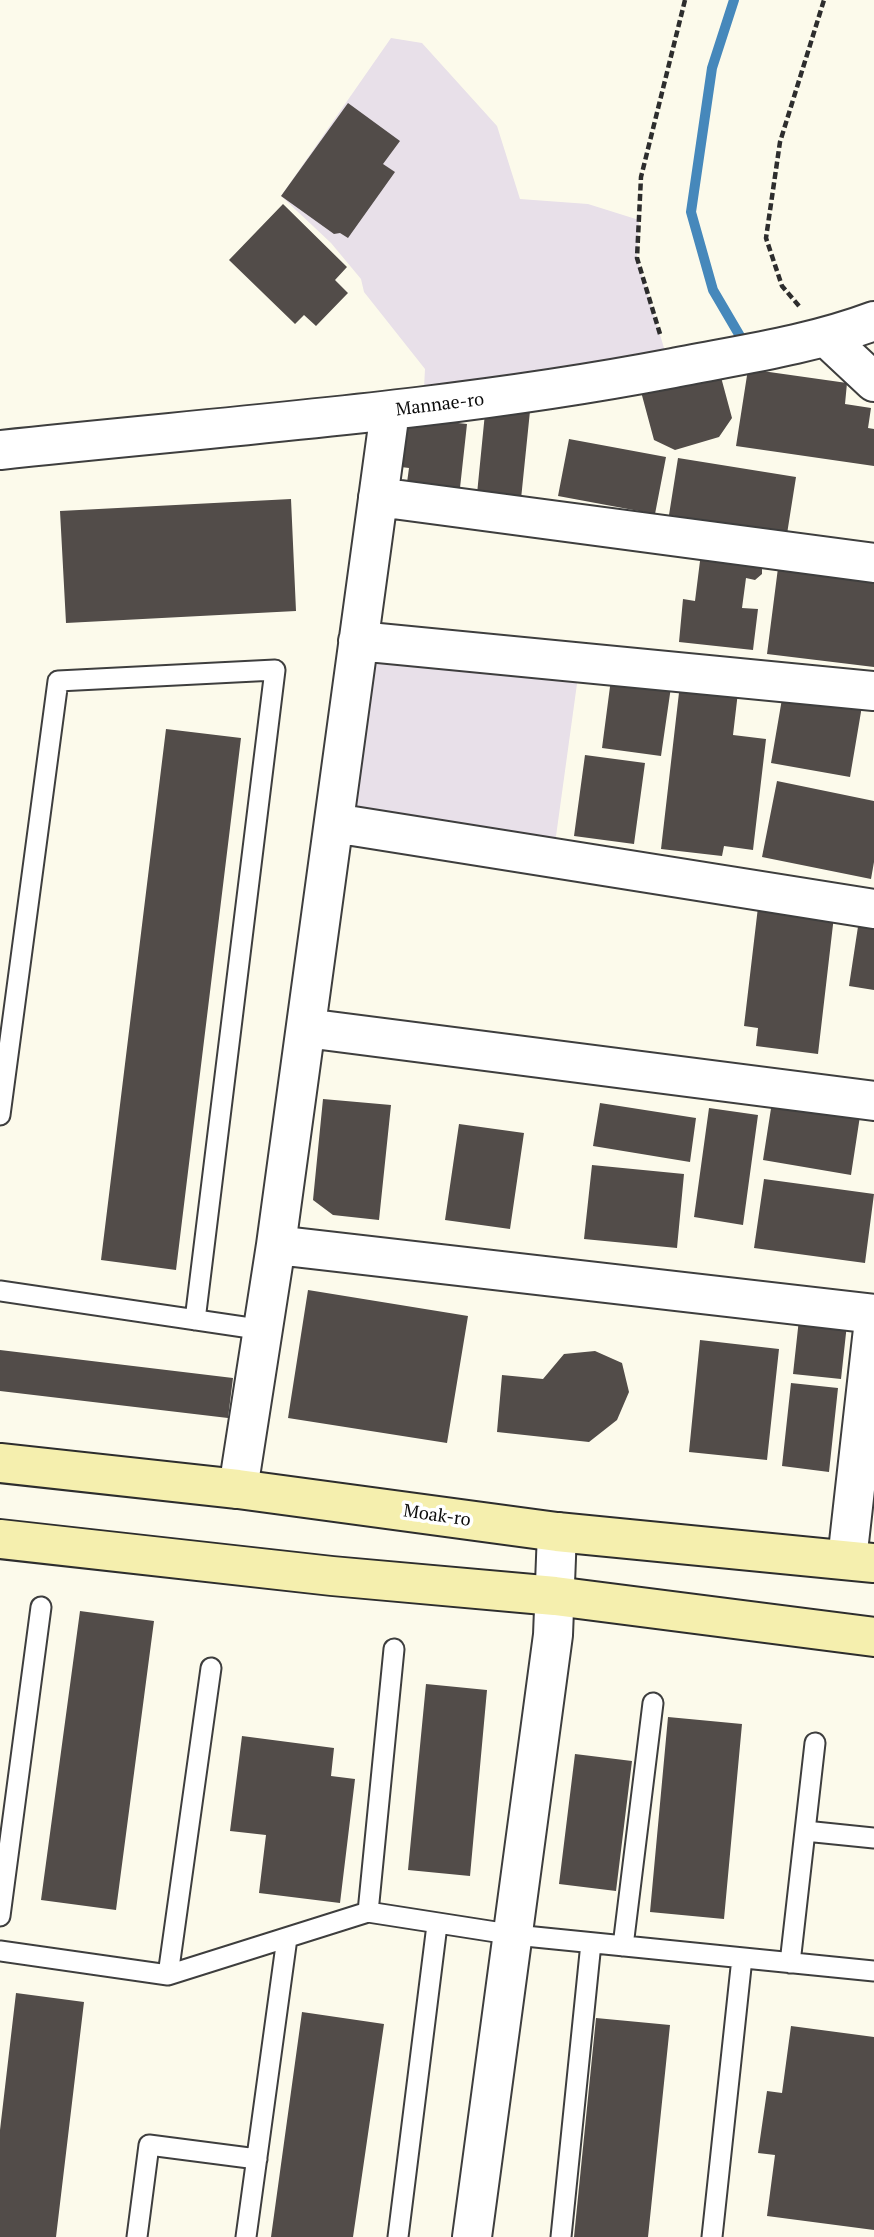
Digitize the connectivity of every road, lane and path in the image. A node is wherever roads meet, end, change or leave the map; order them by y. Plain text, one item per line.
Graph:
1 (685, 0) edge
2 (824, 0) edge
3 (874, 321) edge
4 (827, 338) junction
5 (670, 368) junction
6 (874, 382) edge
7 (390, 411) junction
8 (0, 450) edge
9 (378, 497) junction
10 (874, 563) edge
11 (358, 641) junction
12 (874, 691) edge
13 (334, 823) junction
14 (874, 909) edge
15 (306, 1028) junction
16 (874, 1101) edge
17 (0, 1115) edge
18 (276, 1245) junction
19 (0, 1292) edge
20 (874, 1314) edge
21 (195, 1320) junction
22 (874, 1320) edge
23 (264, 1330) junction
24 (0, 1463) edge
25 (238, 1489) junction
26 (557, 1532) junction
27 (0, 1539) edge
28 (860, 1561) edge
29 (555, 1596) junction
30 (41, 1607) dead end
31 (874, 1637) edge
32 (394, 1649) dead end
33 (211, 1668) dead end
34 (653, 1703) dead end
35 (815, 1743) dead end
36 (805, 1831) junction
37 (874, 1838) edge
38 (368, 1912) junction
39 (0, 1916) edge
40 (437, 1924) junction
41 (515, 1935) junction
42 (287, 1938) junction
43 (591, 1943) junction
44 (623, 1946) junction
45 (0, 1951) edge
46 (743, 1958) junction
47 (790, 1963) junction
48 (874, 1971) edge
49 (167, 1975) junction
50 (257, 2159) junction
51 (137, 2237) edge
52 (246, 2237) edge
53 (398, 2237) edge
54 (472, 2237) edge
55 (561, 2237) edge
56 (712, 2237) edge

1 - 5 path
2 - 4 path
3 - 4 street, Mannae-ro
4 - 5 street, Mannae-ro
4 - 6 street
5 - 7 street, Mannae-ro
7 - 8 street, Mannae-ro
7 - 9 street
9 - 10 street
9 - 11 street
11 - 12 street
11 - 13 street
13 - 14 street
13 - 15 street
15 - 16 street
15 - 18 street
17 - 21 lane
18 - 20 street
18 - 23 street
19 - 21 lane
21 - 23 lane
22 - 28 street
23 - 25 street
24 - 25 street, Moak-ro
25 - 26 street, Moak-ro
26 - 28 street, Moak-ro
26 - 29 street
27 - 29 street
29 - 31 street
29 - 41 street
30 - 39 lane
32 - 38 lane
33 - 49 lane
34 - 44 lane
35 - 36 lane
36 - 37 lane
36 - 47 lane
38 - 40 lane
38 - 42 lane
40 - 41 lane
40 - 53 lane
41 - 43 lane
41 - 54 street
42 - 49 lane
42 - 50 lane
43 - 44 lane
43 - 55 lane
44 - 46 lane
45 - 49 lane
46 - 47 lane
46 - 56 lane
47 - 48 lane
50 - 51 lane
50 - 52 lane

